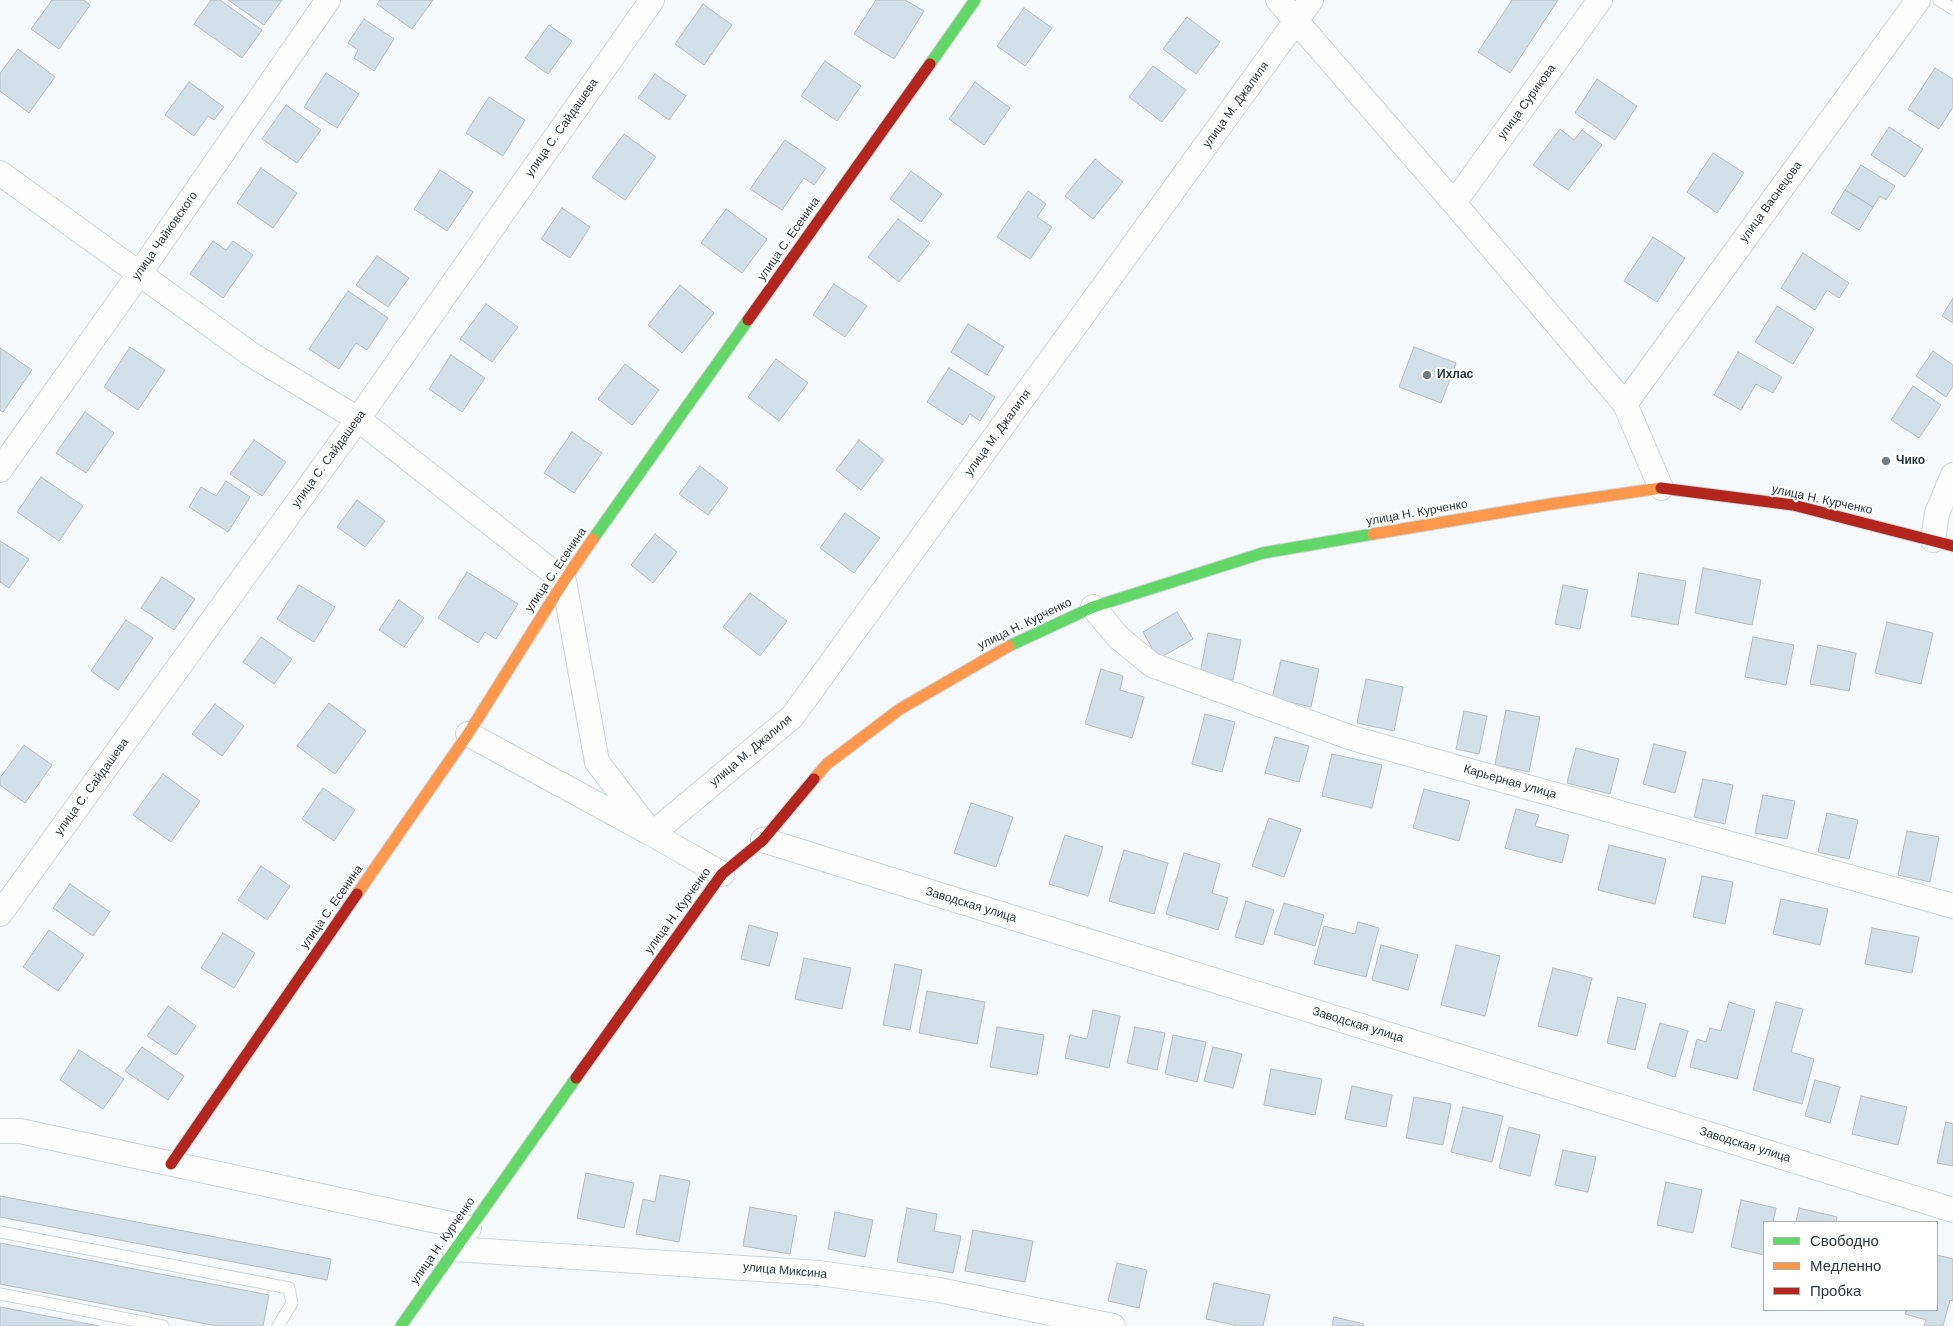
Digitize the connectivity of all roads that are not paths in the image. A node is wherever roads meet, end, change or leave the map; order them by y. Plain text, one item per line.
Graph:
1 (328, 0) edge
2 (652, 0) edge
3 (976, 0) edge
4 (1278, 0) edge
5 (1311, 0) edge
6 (1600, 0) edge
7 (1918, 0) edge
8 (1939, 0) edge
9 (1953, 9) edge
10 (1296, 21) junction
11 (0, 173) edge
12 (1454, 203) junction
13 (139, 274) junction
14 (1625, 404) junction
15 (358, 419) junction
16 (0, 470) edge
17 (1953, 475) edge
18 (1660, 488) junction
19 (1943, 543) edge
20 (564, 581) junction
21 (1093, 607) junction
22 (468, 734) junction
23 (652, 834) junction
24 (763, 840) junction
25 (722, 874) junction
26 (1953, 906) edge
27 (0, 914) edge
28 (0, 1132) edge
29 (171, 1164) junction
30 (1953, 1210) edge
31 (469, 1228) junction
32 (0, 1232) edge
33 (454, 1249) junction
34 (0, 1294) edge
35 (163, 1326) edge
36 (278, 1326) edge
37 (402, 1326) edge
38 (1113, 1326) edge

1 - 13 street, улица Чайковского
2 - 15 street, улица С. Сайдашева
3 - 20 main road, улица С. Есенина
4 - 10 street
5 - 10 street, улица М. Джалиля
6 - 12 street, улица Сурикова
7 - 14 street, улица Васнецова
8 - 9 lane
10 - 12 street
10 - 23 street, улица М. Джалиля
11 - 13 street
12 - 14 street
13 - 15 street
13 - 16 street, улица Чайковского
14 - 18 street
15 - 20 street
15 - 27 street, улица С. Сайдашева
17 - 19 street
18 - 19 main road, улица Н. Курченко
18 - 21 main road, улица Н. Курченко
20 - 22 main road, улица С. Есенина
20 - 23 street
21 - 24 main road, улица Н. Курченко
21 - 26 street, Карьерная улица
22 - 23 street
22 - 29 main road, улица С. Есенина
23 - 25 street
24 - 25 main road, улица Н. Курченко
24 - 30 street, Заводская улица
25 - 31 main road, улица Н. Курченко
28 - 29 street
29 - 31 street
31 - 33 main road, улица Н. Курченко
32 - 36 lane
33 - 37 main road, улица Н. Курченко
33 - 38 street, улица Миксина
34 - 35 lane

